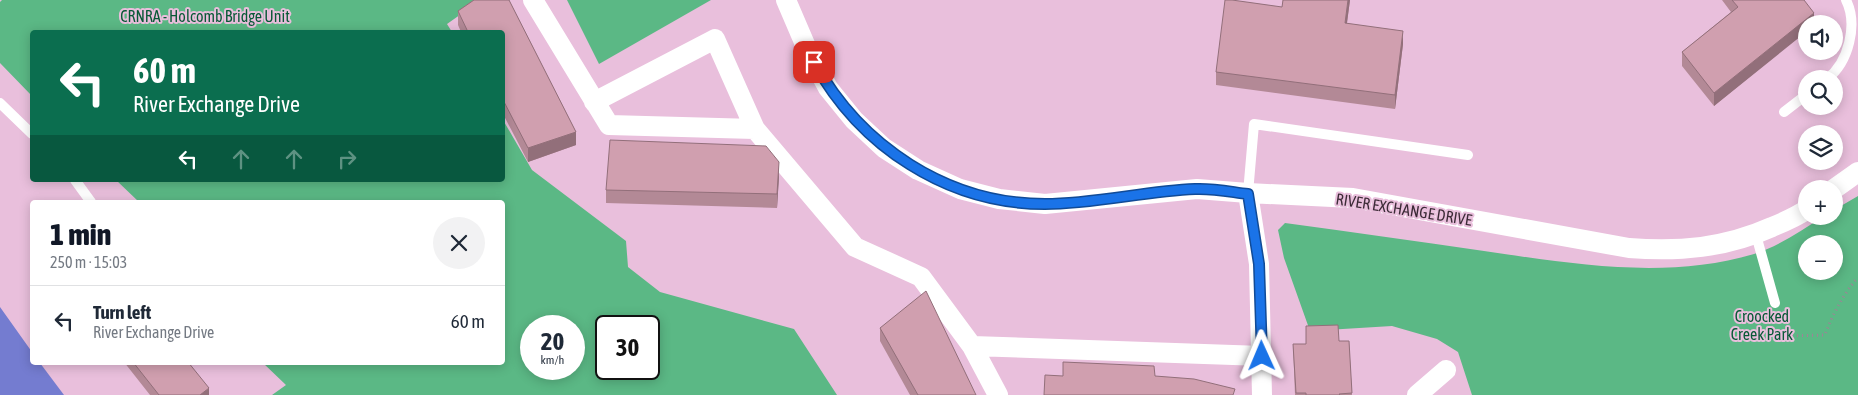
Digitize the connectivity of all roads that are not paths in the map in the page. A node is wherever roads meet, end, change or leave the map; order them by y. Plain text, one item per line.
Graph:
1 (533, 0) edge
2 (786, 0) edge
3 (1846, 0) edge
4 (1838, 70) edge
5 (1798, 101) edge
6 (594, 102) junction
7 (0, 103) edge
8 (1784, 112) dead end
9 (756, 129) junction
10 (30, 132) edge
11 (1468, 155) dead end
12 (1858, 172) edge
13 (76, 182) edge
14 (1843, 183) edge
15 (1248, 194) junction
16 (90, 200) edge
17 (1798, 214) edge
18 (1756, 235) junction
19 (1775, 303) dead end
20 (972, 346) junction
21 (1262, 356) junction
22 (1446, 370) dead end
23 (998, 395) edge
24 (1262, 395) edge
25 (1417, 395) edge

1 - 6 street
2 - 15 street, RIVER EXCHANGE DRIVE
3 - 4 lane
5 - 8 lane
6 - 9 street
6 - 9 street
7 - 10 lane
9 - 20 street
11 - 15 lane
12 - 14 street
13 - 16 lane
15 - 18 street, RIVER EXCHANGE DRIVE
15 - 21 street
17 - 18 street, RIVER EXCHANGE DRIVE
18 - 19 lane
20 - 21 street
20 - 23 street
21 - 24 street
22 - 25 street

